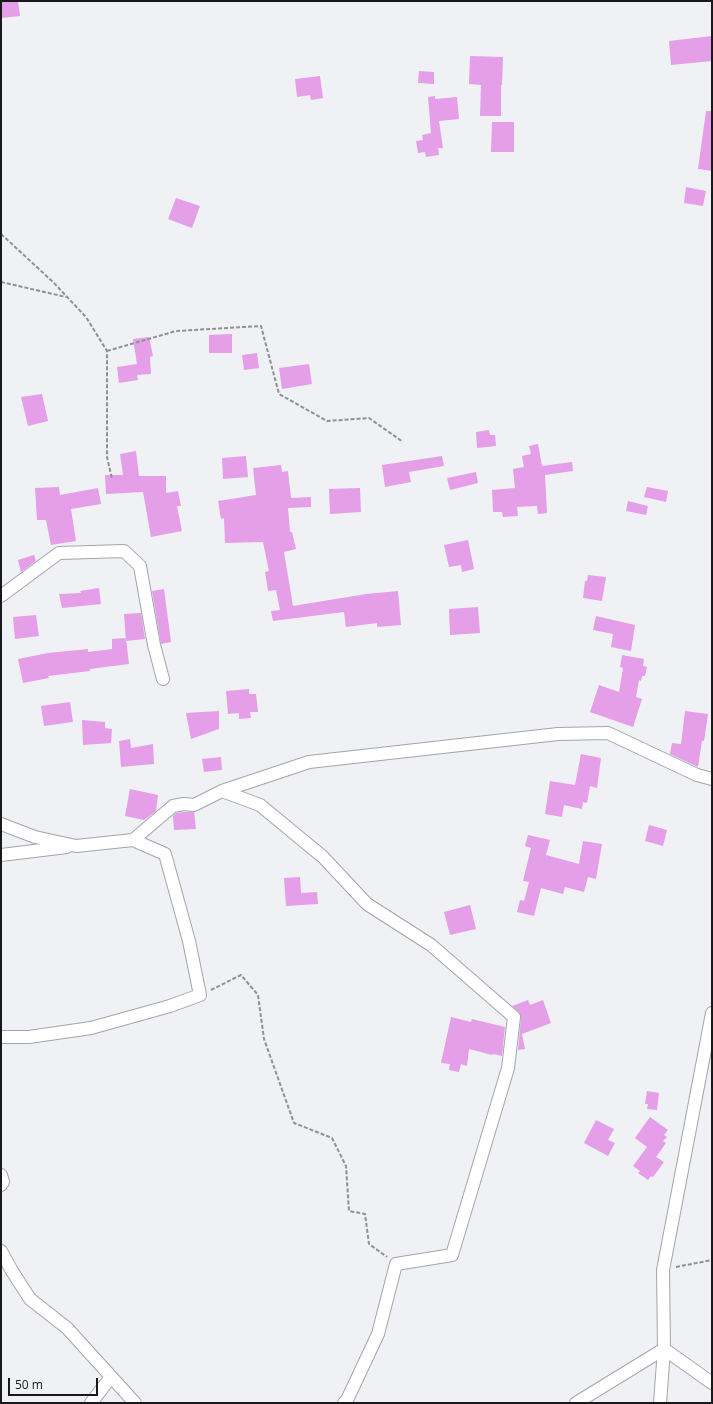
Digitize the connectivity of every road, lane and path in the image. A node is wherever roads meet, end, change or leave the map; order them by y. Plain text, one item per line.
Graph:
1 (1, 234) edge
2 (1, 282) edge
3 (67, 297) junction
4 (107, 351) junction
5 (403, 442) dead end
6 (112, 478) dead end
7 (1, 596) edge
8 (163, 679) dead end
9 (712, 780) edge
10 (222, 791) junction
11 (1, 824) edge
12 (133, 840) junction
13 (76, 846) junction
14 (1, 855) edge
15 (200, 995) junction
16 (712, 1013) edge
17 (1, 1037) edge
18 (1, 1175) edge
19 (1, 1185) edge
20 (1, 1251) edge
21 (712, 1260) edge
22 (396, 1264) junction
23 (663, 1270) junction
24 (664, 1349) junction
25 (111, 1377) junction
26 (712, 1383) edge
27 (91, 1403) edge
28 (135, 1403) edge
29 (344, 1403) edge
30 (576, 1403) edge
31 (660, 1403) edge

1 - 3 path
2 - 3 path
3 - 4 path
4 - 5 path
4 - 6 path
7 - 8 street
9 - 10 street
10 - 12 street
10 - 22 street
11 - 13 street
12 - 13 street
12 - 15 street
13 - 14 street
15 - 17 street
15 - 22 path
16 - 23 street
18 - 19 street
20 - 25 street
21 - 23 path
22 - 29 street
23 - 24 street
24 - 26 street
24 - 30 street
24 - 31 street
25 - 27 street
25 - 28 street

